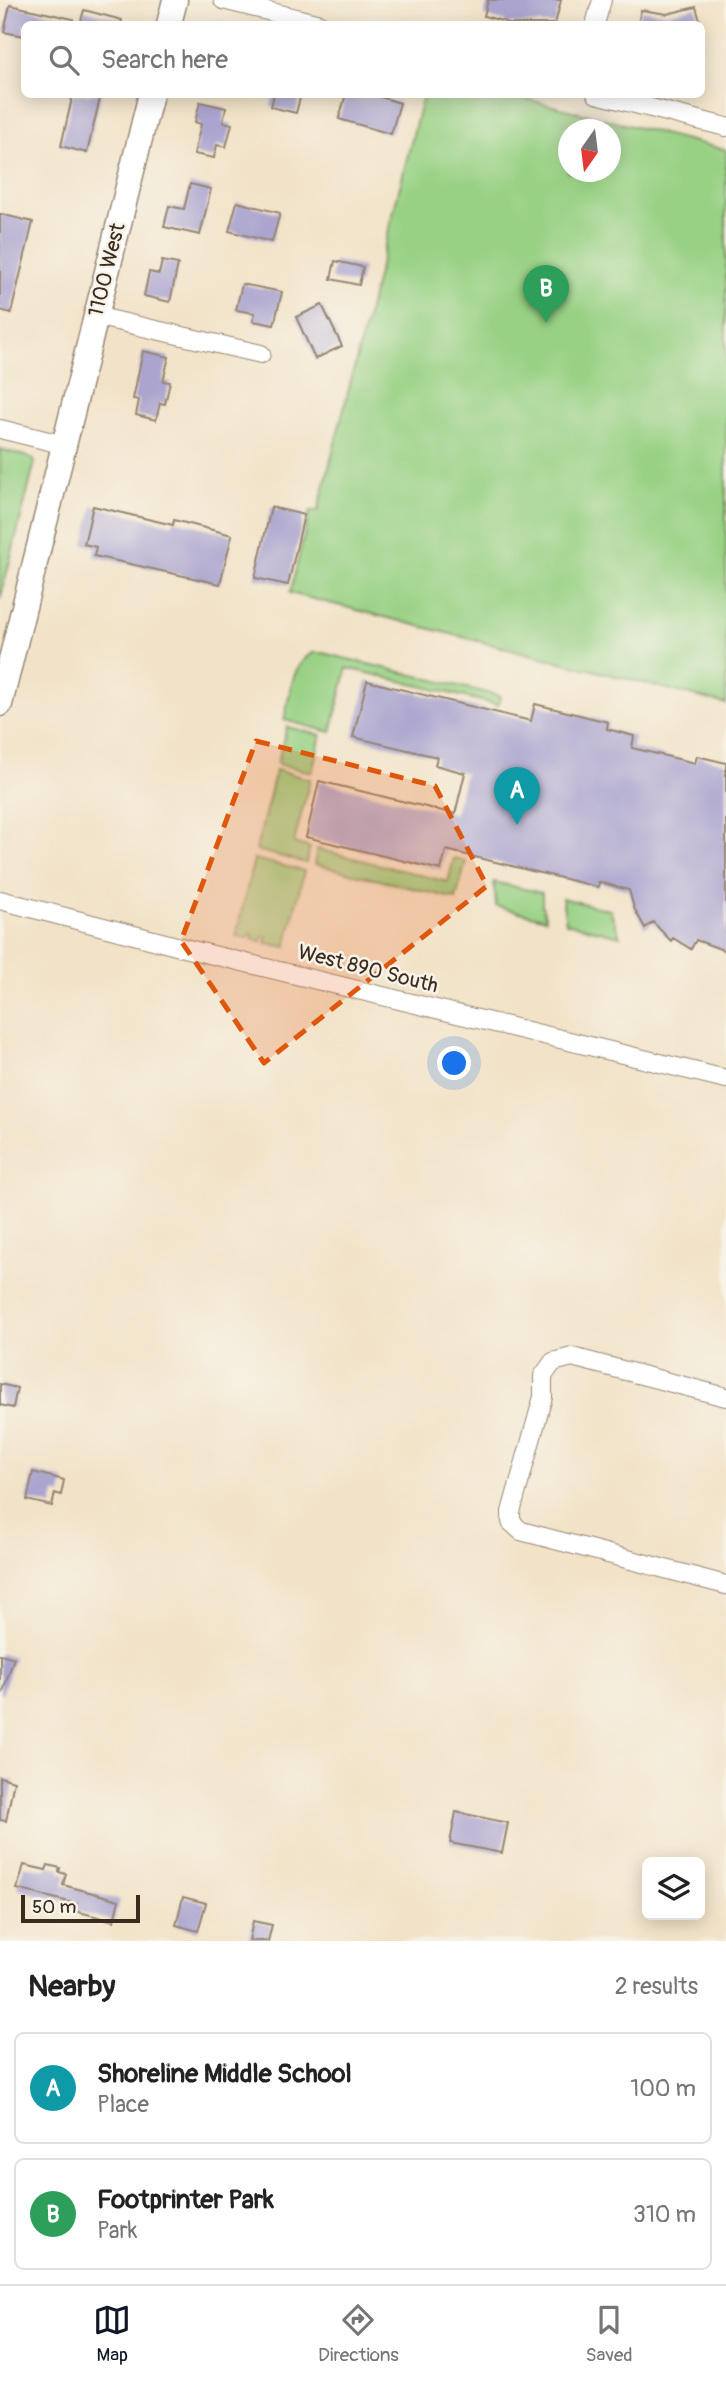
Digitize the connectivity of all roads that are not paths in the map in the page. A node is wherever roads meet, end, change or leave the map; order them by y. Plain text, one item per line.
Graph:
1 (176, 0) edge
2 (223, 0) edge
3 (602, 0) edge
4 (170, 21) edge
5 (308, 21) edge
6 (596, 21) edge
7 (150, 98) edge
8 (612, 98) edge
9 (726, 127) edge
10 (95, 316) junction
11 (261, 354) dead end
12 (0, 429) edge
13 (65, 445) junction
14 (0, 704) edge
15 (0, 900) edge
16 (726, 1079) edge
17 (726, 1396) edge
18 (726, 1585) edge

1 - 4 street
2 - 5 street
3 - 6 street
7 - 10 street, 1100 West
8 - 9 street
10 - 11 street
10 - 13 street, 1100 West
12 - 13 street
13 - 14 street, 1100 West
15 - 16 street, West 890 South
17 - 18 street

